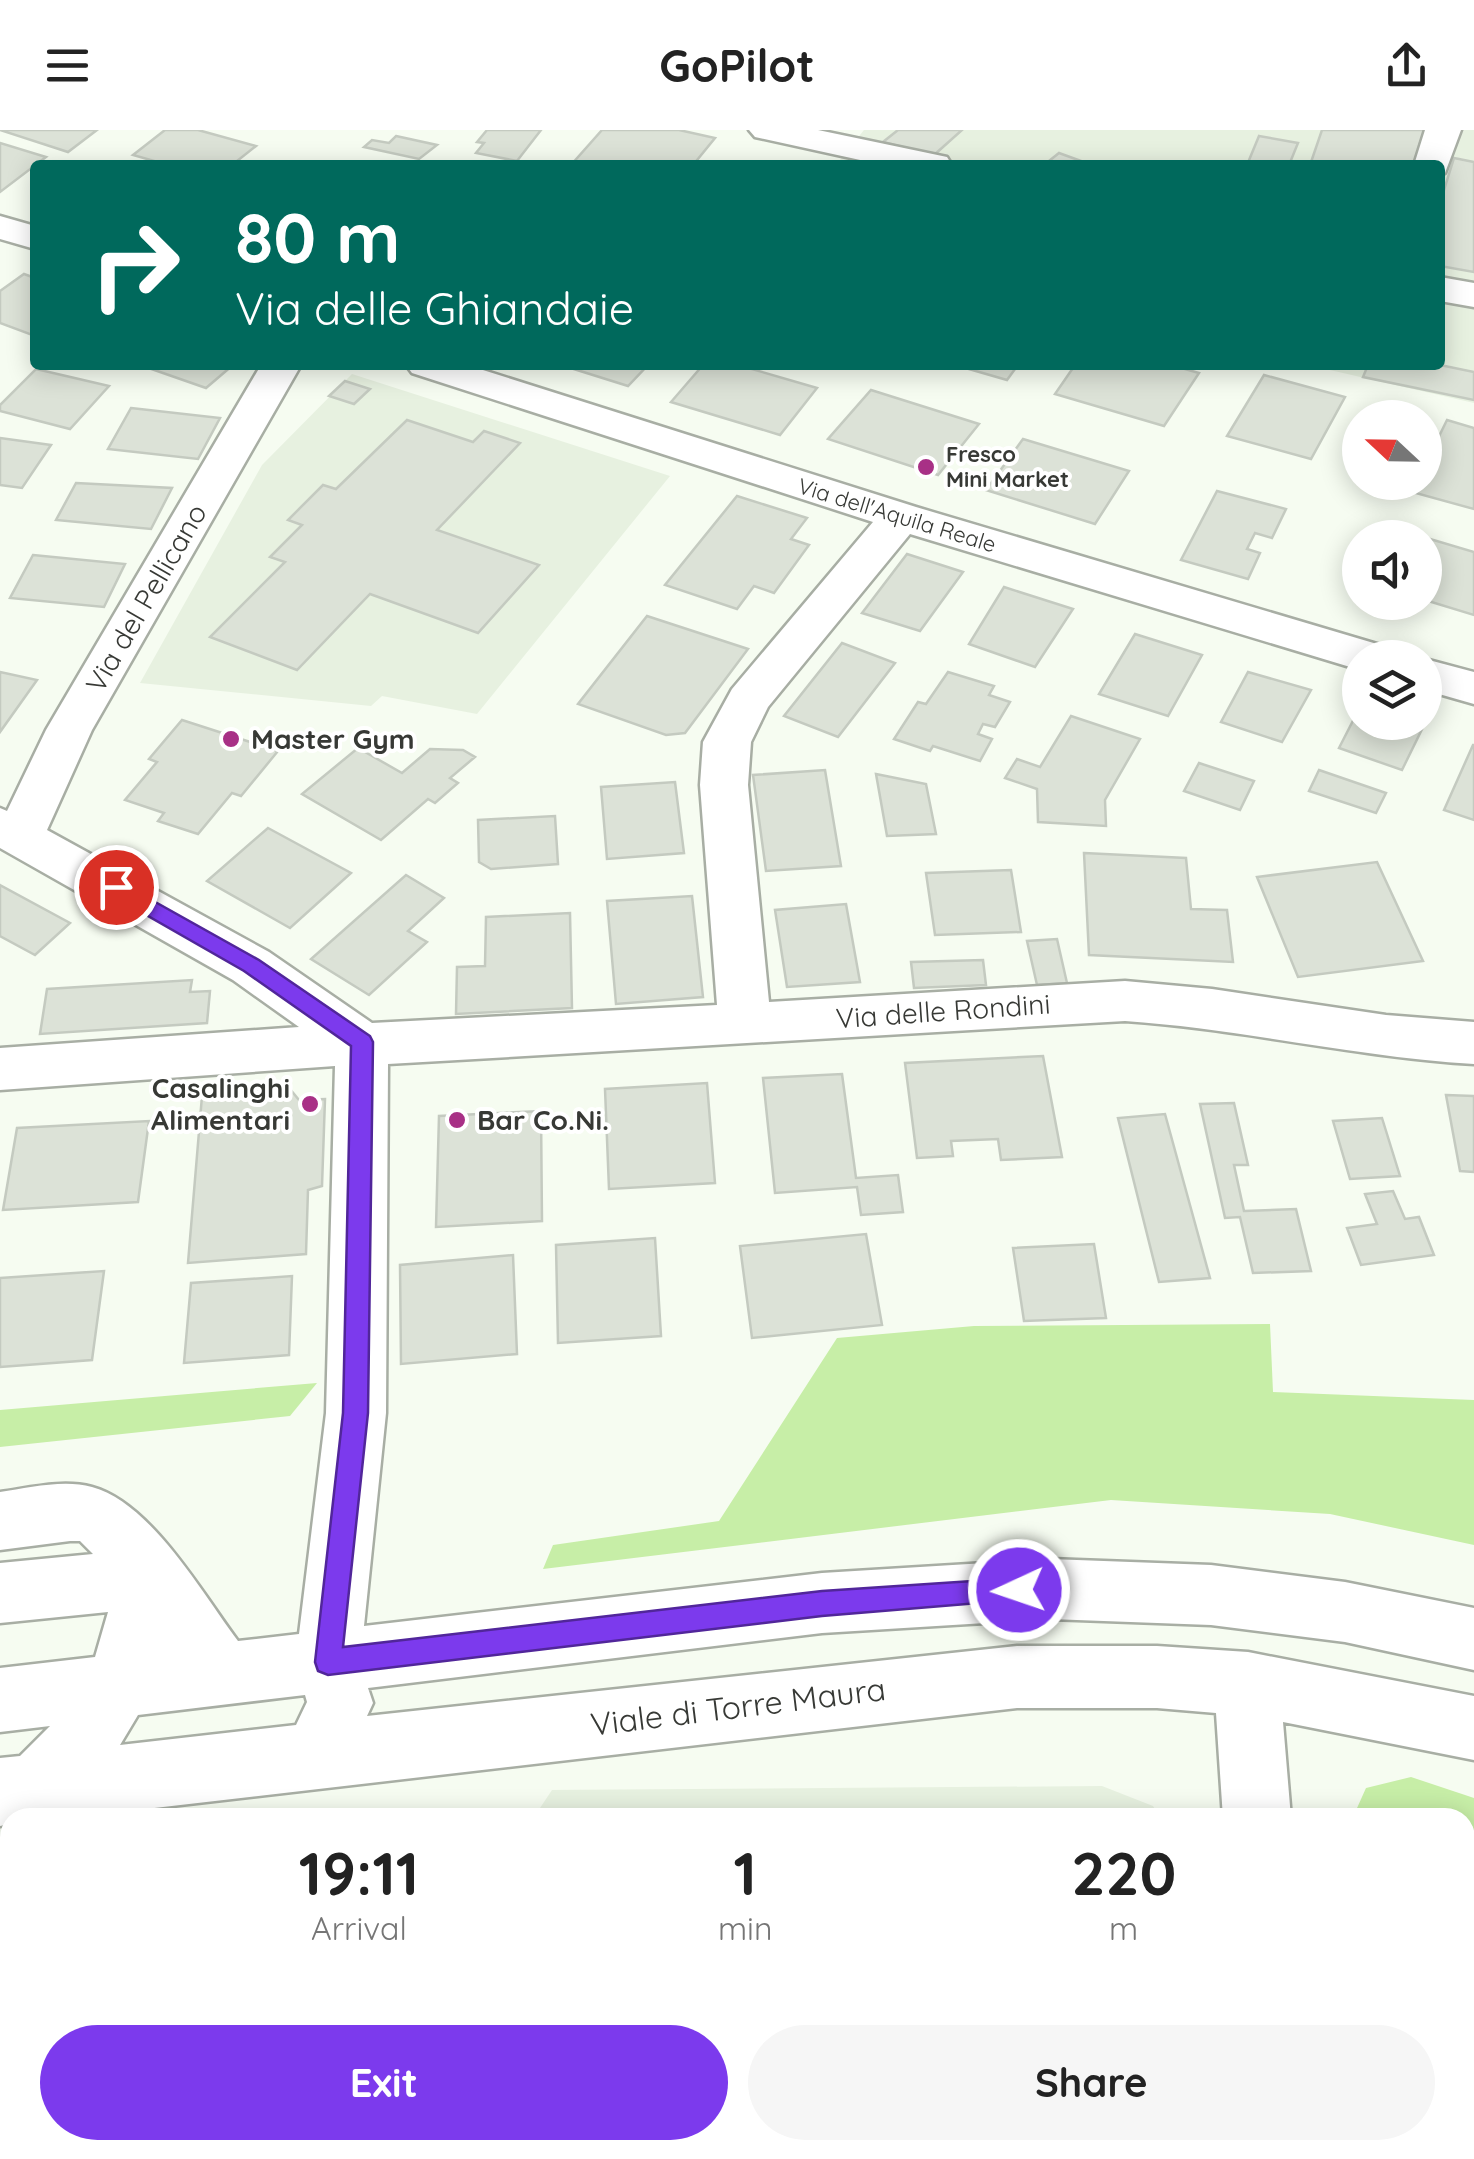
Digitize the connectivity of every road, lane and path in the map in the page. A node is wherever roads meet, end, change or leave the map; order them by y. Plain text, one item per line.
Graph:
1 (768, 130) edge
2 (1444, 130) edge
3 (910, 160) edge
4 (1434, 160) edge
5 (1445, 289) edge
6 (1474, 295) edge
7 (278, 370) edge
8 (442, 370) edge
9 (901, 517) junction
10 (1342, 649) edge
11 (1442, 679) edge
12 (1474, 688) edge
13 (10, 831) edge
14 (746, 1024) junction
15 (1474, 1043) edge
16 (378, 1056) junction
17 (0, 1069) edge
18 (0, 1521) edge
19 (150, 1578) junction
20 (0, 1594) edge
21 (1474, 1639) edge
22 (328, 1662) junction
23 (223, 1674) junction
24 (1248, 1684) junction
25 (119, 1686) junction
26 (0, 1700) edge
27 (1474, 1728) edge
28 (316, 1755) junction
29 (18, 1790) edge
30 (1255, 1808) edge

1 - 3 street
2 - 4 street
5 - 6 street
7 - 13 street, Via del Pellicano
8 - 9 street, Via dell'Aquila Reale
9 - 10 street, Via dell'Aquila Reale
9 - 14 street
11 - 12 street
13 - 16 street
14 - 15 street, Via delle Rondini
14 - 16 street, Via delle Rondini
16 - 17 street, Via delle Rondini
16 - 22 street
18 - 19 street
19 - 20 street
19 - 23 street
19 - 25 street
21 - 22 street
22 - 23 street
22 - 28 street
23 - 25 street
24 - 27 street, Viale di Torre Maura
24 - 28 street, Viale di Torre Maura
24 - 30 street
25 - 26 street
25 - 29 street
28 - 29 street, Viale di Torre Maura

